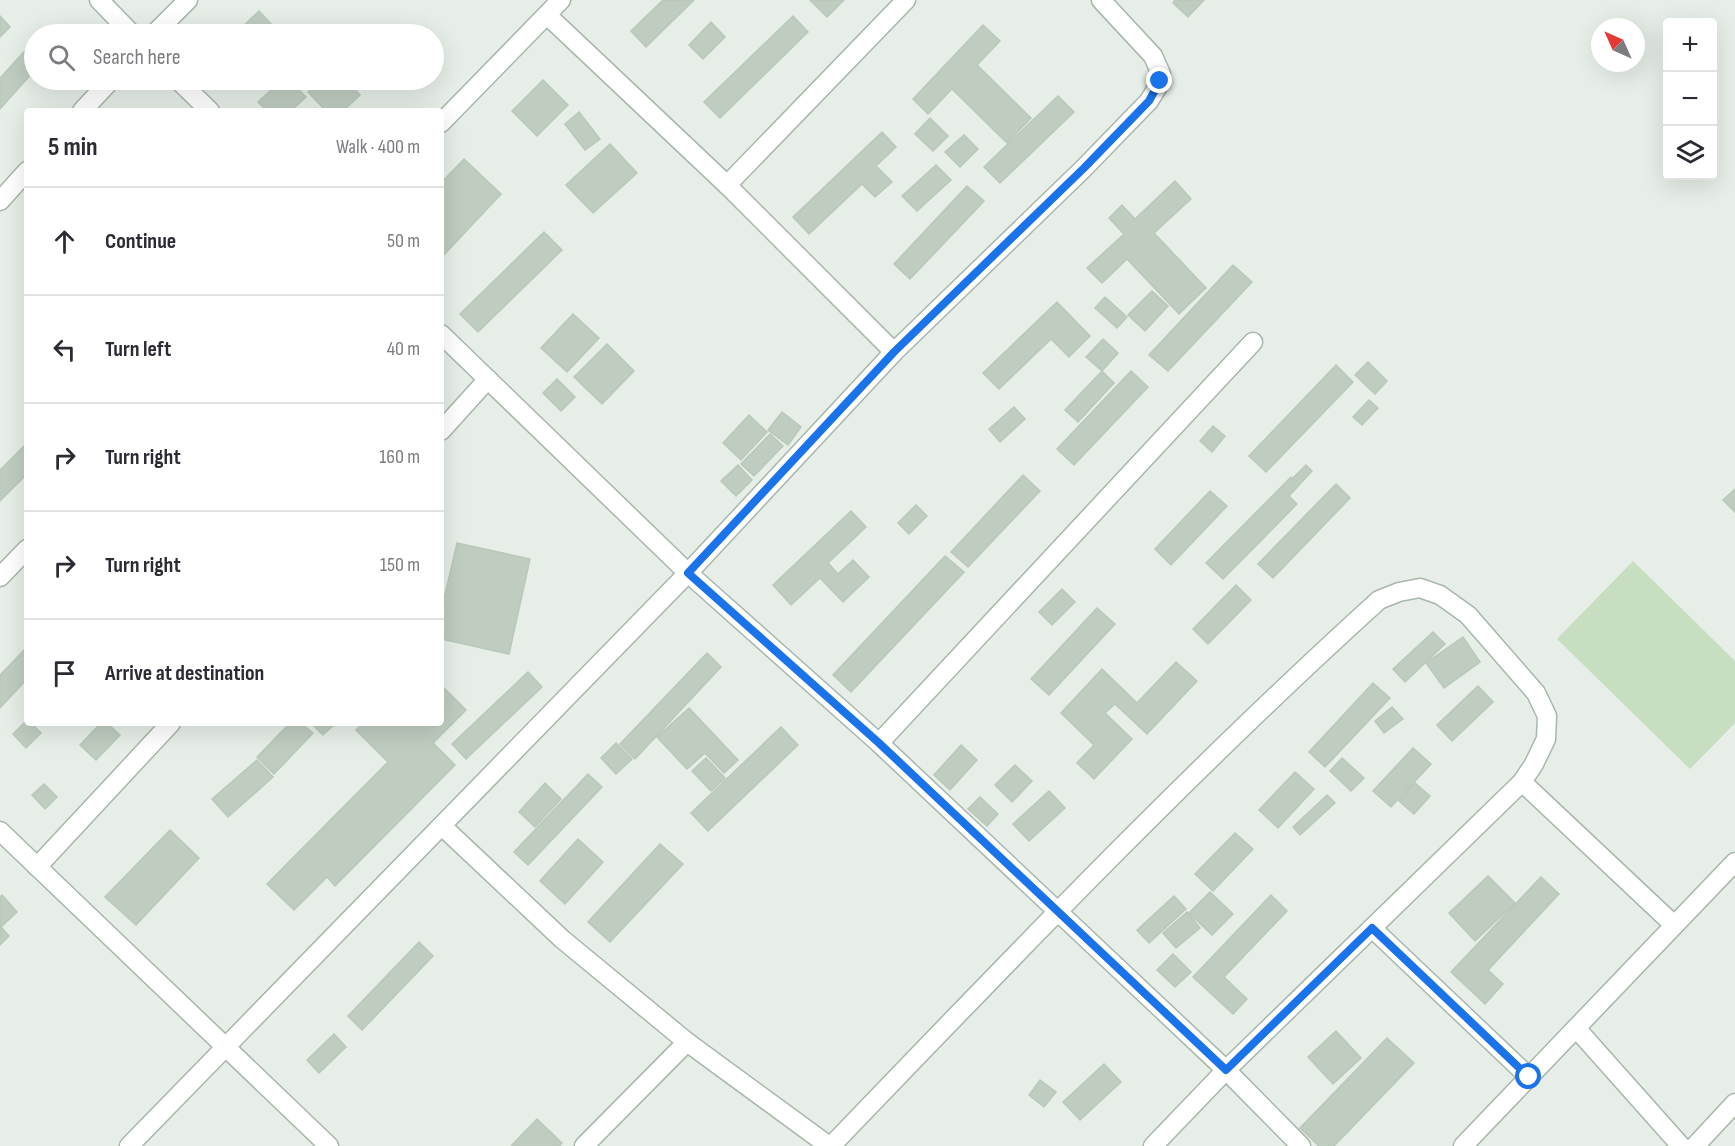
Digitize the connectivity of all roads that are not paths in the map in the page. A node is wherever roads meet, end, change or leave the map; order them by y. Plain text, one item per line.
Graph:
1 (99, 0) edge
2 (188, 0) edge
3 (561, 0) edge
4 (906, 0) edge
5 (1101, 0) edge
6 (547, 15) junction
7 (122, 24) edge
8 (163, 24) edge
9 (102, 90) edge
10 (188, 90) edge
11 (85, 108) edge
12 (207, 108) edge
13 (444, 120) edge
14 (24, 174) edge
15 (727, 185) junction
16 (0, 201) edge
17 (444, 337) edge
18 (1253, 342) dead end
19 (894, 352) junction
20 (488, 379) junction
21 (444, 428) edge
22 (24, 552) edge
23 (688, 573) junction
24 (0, 577) edge
25 (168, 726) edge
26 (879, 743) junction
27 (1522, 782) junction
28 (442, 826) junction
29 (0, 831) edge
30 (1735, 862) edge
31 (37, 867) junction
32 (1057, 912) junction
33 (1674, 925) junction
34 (1372, 928) junction
35 (1576, 1028) junction
36 (687, 1042) junction
37 (225, 1046) junction
38 (1226, 1070) junction
39 (1529, 1077) junction
40 (1735, 1103) edge
41 (129, 1146) edge
42 (329, 1146) edge
43 (584, 1146) edge
44 (830, 1146) edge
45 (1152, 1146) edge
46 (1301, 1146) edge
47 (1463, 1146) edge
48 (1681, 1146) edge
49 (1695, 1146) edge

1 - 7 street
2 - 8 street
3 - 6 street
4 - 15 street
5 - 19 street
6 - 13 street
6 - 15 street
9 - 11 street
10 - 12 street
14 - 16 street
15 - 19 street
17 - 20 street
18 - 26 street
19 - 23 street
20 - 21 street
20 - 23 street
22 - 24 street
23 - 26 street
23 - 28 street
25 - 31 street
26 - 32 street
27 - 32 street
27 - 33 street
27 - 34 street
28 - 36 street
28 - 37 street
29 - 31 street
30 - 33 street
31 - 37 street
32 - 38 street
32 - 44 street
33 - 35 street
34 - 38 street
34 - 39 street
35 - 39 street
35 - 48 street
36 - 43 street
36 - 44 street
37 - 41 street
37 - 42 street
38 - 45 street
38 - 46 street
39 - 47 street
40 - 49 street

